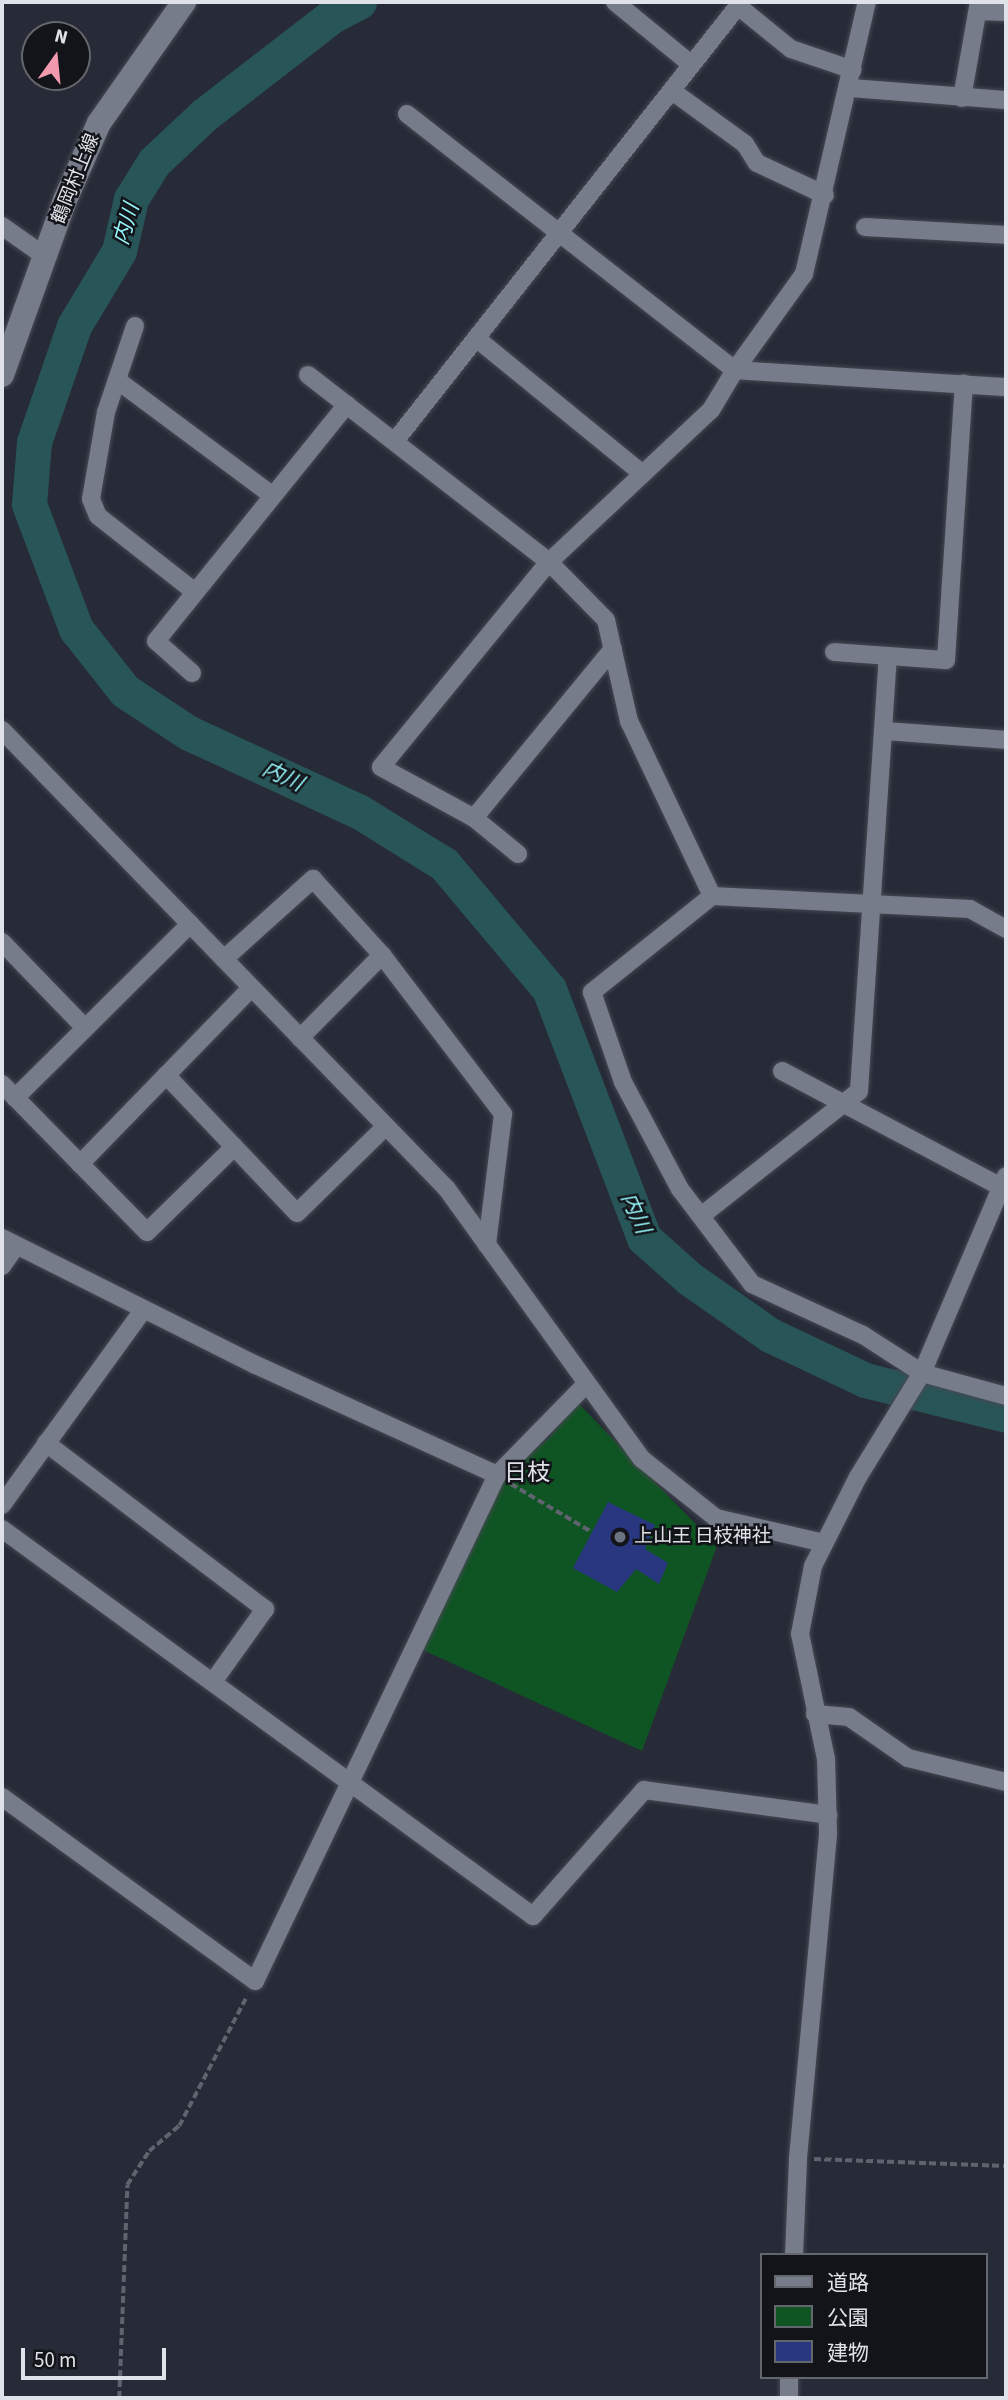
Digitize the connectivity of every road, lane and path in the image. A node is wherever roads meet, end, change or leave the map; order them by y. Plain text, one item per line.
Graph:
1 (615, 2) edge
2 (867, 2) edge
3 (180, 3) edge
4 (979, 6) edge
5 (1006, 12) edge
6 (692, 65) junction
7 (853, 70) junction
8 (850, 88) junction
9 (672, 91) junction
10 (962, 98) junction
11 (1006, 100) edge
12 (407, 114) dead end
13 (825, 195) junction
14 (2, 226) edge
15 (865, 227) dead end
16 (560, 233) junction
17 (1006, 235) edge
18 (46, 257) junction
19 (135, 327) dead end
20 (477, 338) junction
21 (735, 370) junction
22 (308, 374) dead end
23 (2, 375) edge
24 (117, 380) junction
25 (964, 384) junction
26 (1006, 387) edge
27 (347, 404) junction
28 (395, 441) junction
29 (643, 474) junction
30 (273, 496) junction
31 (549, 562) junction
32 (195, 592) junction
33 (613, 649) junction
34 (834, 652) dead end
35 (888, 656) junction
36 (192, 673) dead end
37 (2, 730) edge
38 (884, 731) junction
39 (1006, 740) edge
40 (474, 818) junction
41 (518, 854) dead end
42 (712, 896) junction
43 (871, 904) junction
44 (190, 924) junction
45 (1006, 929) edge
46 (2, 942) edge
47 (382, 955) junction
48 (224, 959) junction
49 (251, 988) junction
50 (86, 1028) junction
51 (300, 1038) junction
52 (782, 1071) dead end
53 (166, 1075) junction
54 (2, 1084) edge
55 (15, 1098) junction
56 (845, 1104) junction
57 (386, 1126) junction
58 (234, 1147) junction
59 (80, 1164) junction
60 (1004, 1181) edge
61 (701, 1216) junction
62 (9, 1242) edge
63 (487, 1245) junction
64 (2, 1266) edge
65 (143, 1310) junction
66 (922, 1373) junction
67 (586, 1384) junction
68 (1006, 1396) edge
69 (46, 1443) junction
70 (497, 1475) junction
71 (2, 1505) edge
72 (2, 1529) edge
73 (592, 1532) dead end
74 (824, 1543) junction
75 (214, 1682) junction
76 (816, 1714) junction
77 (351, 1781) junction
78 (1006, 1782) edge
79 (2, 1797) edge
80 (828, 1815) junction
81 (255, 1982) junction
82 (798, 2158) junction
83 (1006, 2166) edge
84 (794, 2253) edge
85 (789, 2379) edge
86 (119, 2398) edge
87 (789, 2398) edge

1 - 6 street
2 - 7 street
3 - 18 main road, 鶴岡村上線
4 - 5 street
4 - 10 street
6 - 7 street
6 - 9 street
7 - 8 street
8 - 10 street
8 - 13 street
9 - 13 street
9 - 16 street
10 - 11 street
12 - 16 street
13 - 21 street
14 - 18 street
15 - 17 street
16 - 20 street
16 - 21 street
18 - 23 main road, 鶴岡村上線
19 - 24 street
20 - 28 street
20 - 29 street
21 - 25 street
21 - 29 street
22 - 27 street
24 - 30 street
24 - 32 street
25 - 26 street
25 - 35 street
27 - 28 street
27 - 30 street
28 - 31 street
29 - 31 street
30 - 32 street
31 - 33 street
31 - 40 street
32 - 36 street
33 - 40 street
33 - 42 street
34 - 35 street
35 - 38 street
37 - 44 street
38 - 39 street
38 - 43 street
40 - 41 street
42 - 43 street
42 - 61 street
43 - 45 street
43 - 56 street
44 - 48 street
44 - 50 street
46 - 50 street
47 - 48 street
47 - 51 street
47 - 63 street
48 - 49 street
49 - 51 street
49 - 53 street
50 - 55 street
51 - 57 street
52 - 56 street
53 - 58 street
53 - 59 street
54 - 55 street
55 - 59 street
56 - 60 street
56 - 61 street
57 - 58 street
57 - 63 street
58 - 59 street
60 - 66 street
61 - 66 street
62 - 64 street
62 - 65 street
63 - 67 street
65 - 69 street
65 - 70 street
66 - 68 street
66 - 74 street
67 - 70 street
67 - 74 street
69 - 71 street
69 - 75 street
70 - 73 path
70 - 77 street
72 - 75 street
74 - 76 street
75 - 77 street
76 - 78 street
76 - 80 street
77 - 80 street
77 - 81 street
79 - 81 street
80 - 82 street
81 - 86 path
82 - 83 path
82 - 84 street
85 - 87 street

